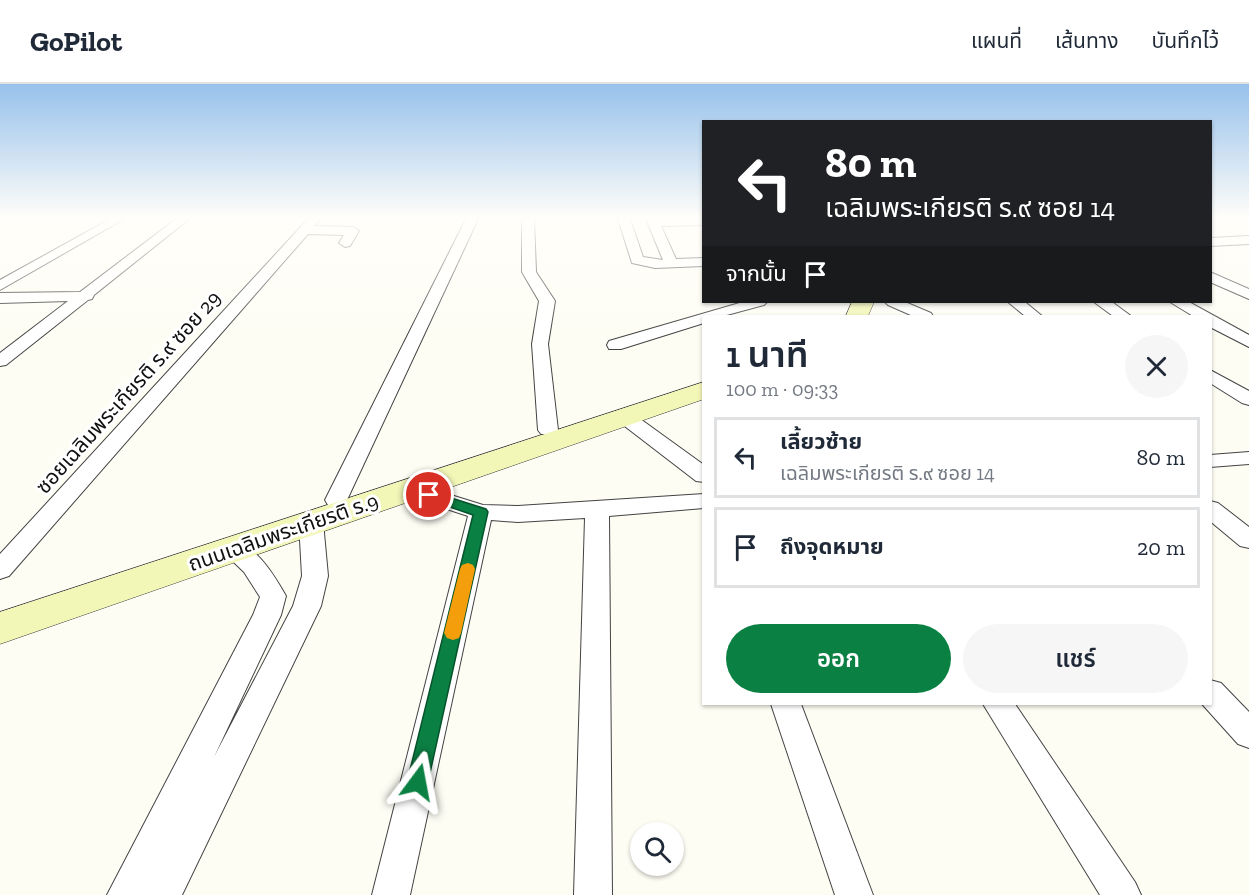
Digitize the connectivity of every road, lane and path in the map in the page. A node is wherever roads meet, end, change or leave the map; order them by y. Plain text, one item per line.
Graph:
1 (51, 257) edge
2 (136, 257) edge
3 (280, 257) edge
4 (454, 257) edge
5 (529, 257) edge
6 (635, 257) edge
7 (668, 257) edge
8 (702, 262) edge
9 (671, 263) junction
10 (1212, 277) edge
11 (0, 286) edge
12 (1249, 295) edge
13 (87, 296) junction
14 (0, 298) edge
15 (756, 303) edge
16 (894, 303) edge
17 (1017, 303) edge
18 (1104, 303) edge
19 (1180, 303) edge
20 (715, 315) edge
21 (923, 315) edge
22 (1033, 315) edge
23 (1122, 315) edge
24 (1202, 315) edge
25 (702, 319) edge
26 (1212, 321) edge
27 (1247, 340) edge
28 (615, 345) dead end
29 (0, 361) edge
30 (1212, 376) edge
31 (702, 380) edge
32 (702, 391) edge
33 (1249, 399) edge
34 (625, 417) junction
35 (548, 430) junction
36 (1249, 458) edge
37 (1212, 459) edge
38 (702, 475) edge
39 (409, 489) junction
40 (336, 500) junction
41 (702, 501) edge
42 (597, 510) junction
43 (1212, 510) edge
44 (481, 512) junction
45 (311, 522) junction
46 (1249, 540) edge
47 (232, 549) junction
48 (0, 570) edge
49 (311, 590) junction
50 (273, 596) junction
51 (0, 608) edge
52 (0, 628) edge
53 (1212, 694) edge
54 (786, 705) edge
55 (999, 705) edge
56 (1249, 734) edge
57 (170, 846) junction
58 (126, 895) edge
59 (162, 895) edge
60 (391, 895) edge
61 (593, 895) edge
62 (854, 895) edge
63 (1122, 895) edge

1 - 11 street
2 - 13 street
3 - 48 street, ซอยเฉลิมพระเกียรติ ร.๙ ซอย 29
4 - 40 street
5 - 35 street
6 - 9 street
7 - 9 street
8 - 9 street
10 - 12 street
13 - 14 street
13 - 29 street
15 - 20 street
16 - 21 street
17 - 22 street
18 - 23 street
19 - 24 street
25 - 28 street
26 - 27 street
30 - 33 street
31 - 35 main road, ถนนเฉลิมพระเกียรติ ร.9
32 - 34 main road, ถนนเฉลิมพระเกียรติ ร.9
34 - 38 street
34 - 39 main road, ถนนเฉลิมพระเกียรติ ร.9
35 - 40 main road, ถนนเฉลิมพระเกียรติ ร.9
36 - 37 street
39 - 44 street
39 - 45 main road, ถนนเฉลิมพระเกียรติ ร.9
40 - 51 main road, ถนนเฉลิมพระเกียรติ ร.9
41 - 42 street
42 - 44 street
42 - 61 street
43 - 46 street
44 - 60 street
45 - 47 main road, ถนนเฉลิมพระเกียรติ ร.9
45 - 49 street
47 - 50 street
47 - 52 main road, ถนนเฉลิมพระเกียรติ ร.9
49 - 50 street
49 - 57 street
50 - 57 street
53 - 56 street
54 - 62 street
55 - 63 street
57 - 58 street
57 - 59 street

